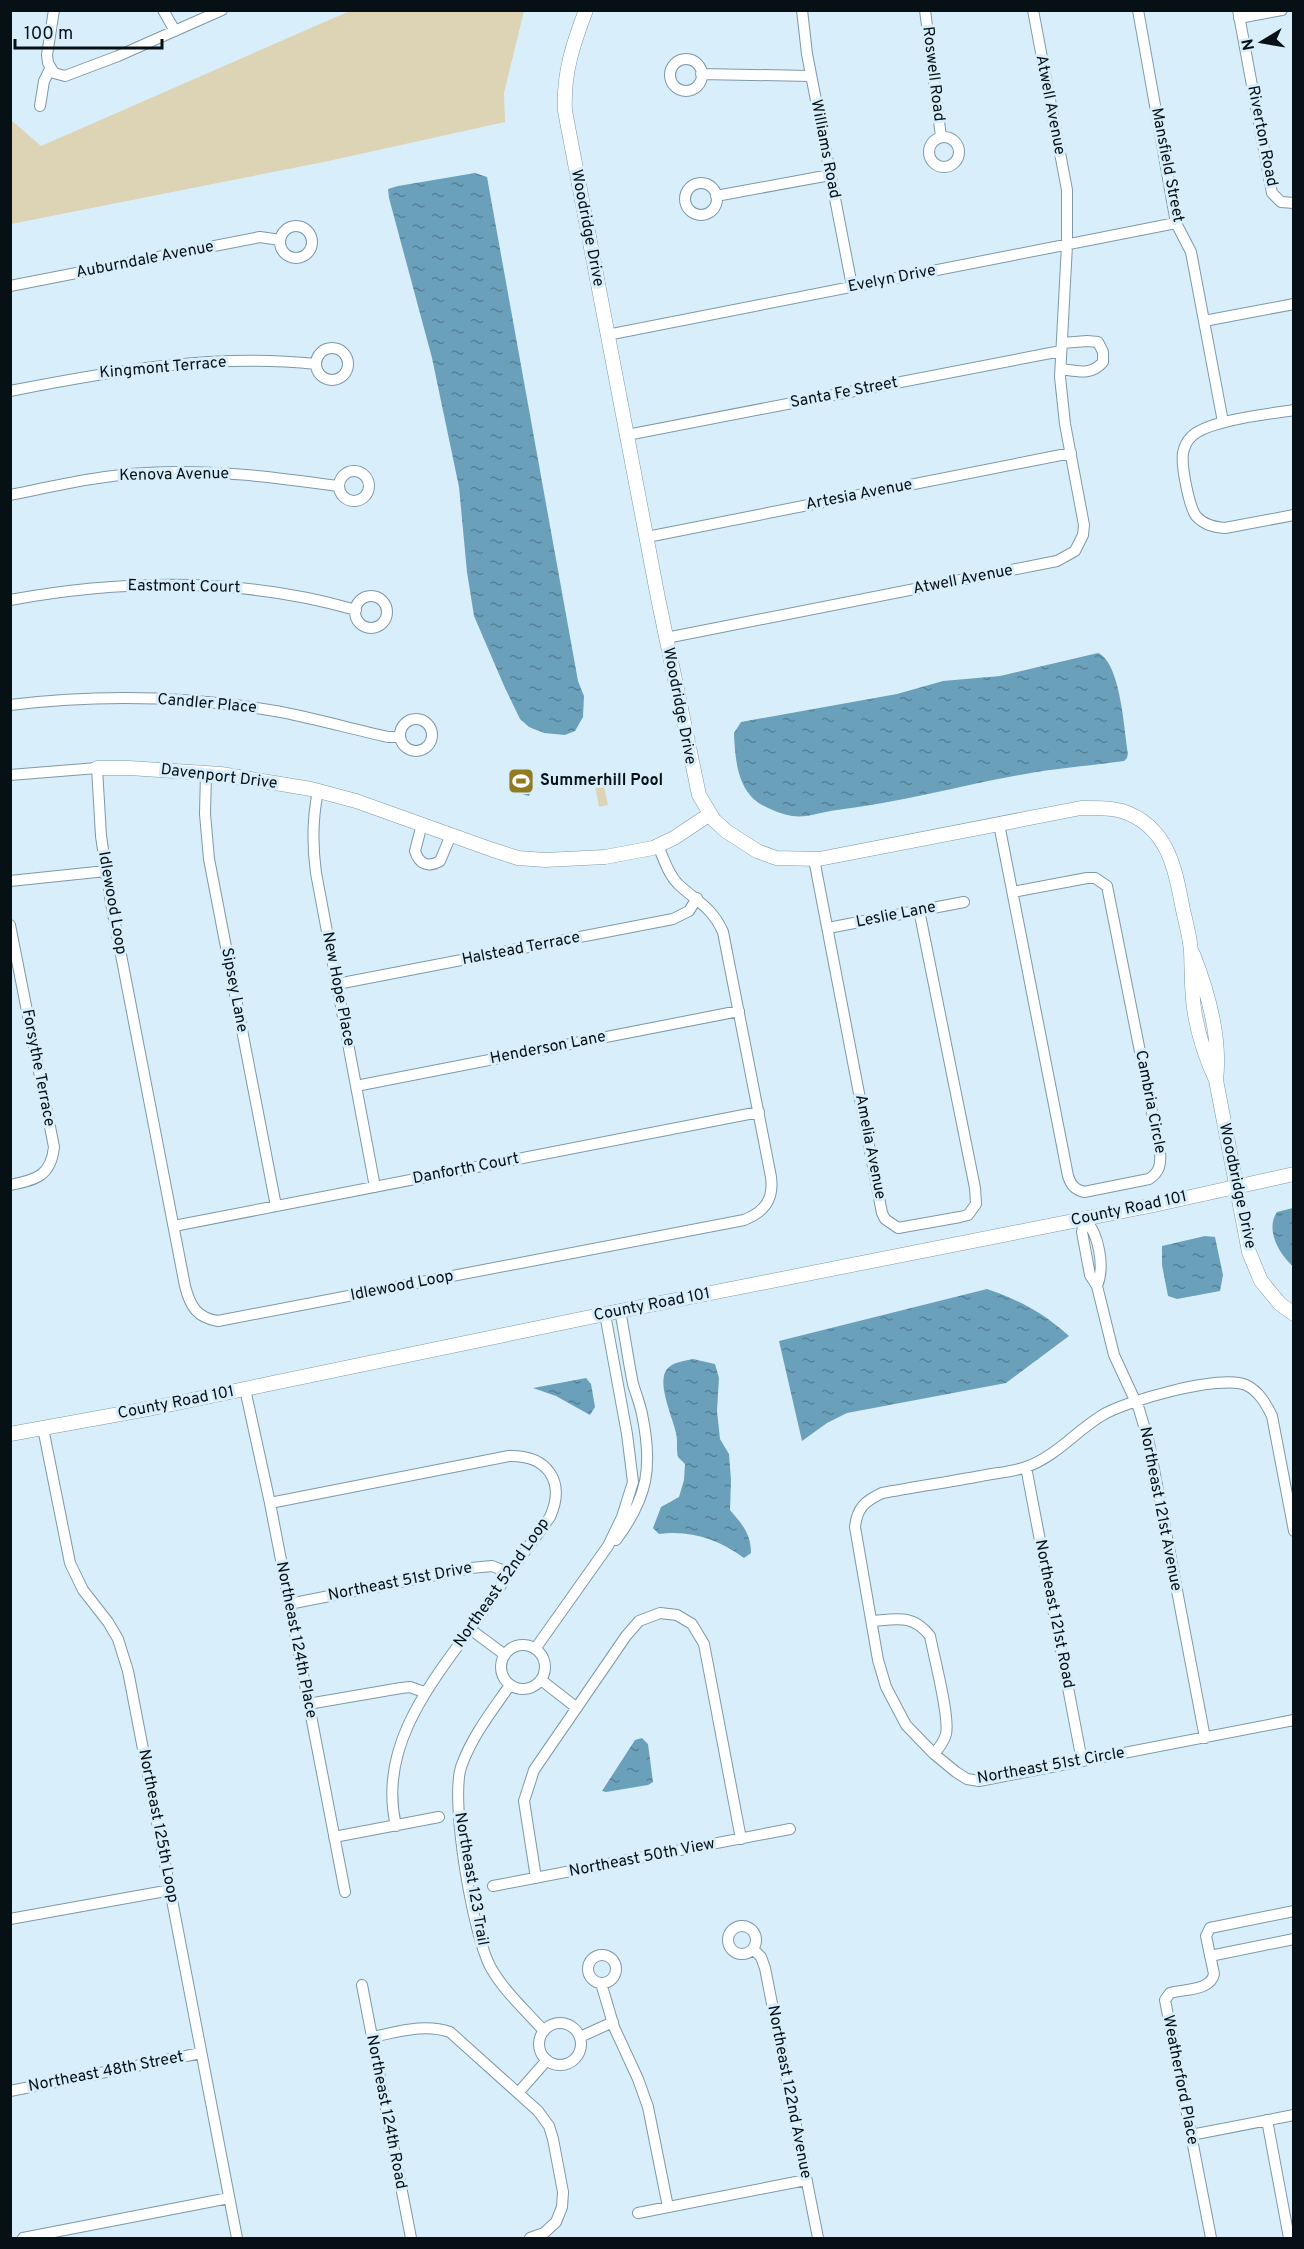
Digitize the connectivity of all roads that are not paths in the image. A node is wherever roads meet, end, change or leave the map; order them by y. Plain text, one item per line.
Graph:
1 (54, 10) edge
2 (163, 10) edge
3 (222, 10) edge
4 (586, 10) edge
5 (802, 10) edge
6 (925, 10) edge
7 (1033, 10) edge
8 (1137, 10) edge
9 (1282, 10) edge
10 (1239, 14) edge
11 (175, 31) junction
12 (50, 69) junction
13 (701, 74) dead end
14 (811, 76) junction
15 (40, 106) dead end
16 (941, 137) dead end
17 (830, 175) junction
18 (716, 196) dead end
19 (1293, 202) edge
20 (1176, 223) junction
21 (280, 240) dead end
22 (1067, 245) junction
23 (10, 286) edge
24 (852, 286) junction
25 (1293, 304) edge
26 (1204, 321) junction
27 (607, 335) junction
28 (1062, 347) junction
29 (316, 364) dead end
30 (1061, 369) junction
31 (10, 391) edge
32 (1293, 410) edge
33 (1223, 422) junction
34 (627, 435) junction
35 (1071, 453) junction
36 (338, 486) dead end
37 (10, 495) edge
38 (1293, 516) edge
39 (646, 537) junction
40 (10, 600) edge
41 (356, 610) dead end
42 (666, 638) junction
43 (10, 705) edge
44 (400, 737) dead end
45 (97, 768) junction
46 (206, 773) junction
47 (10, 775) edge
48 (318, 791) junction
49 (710, 814) junction
50 (422, 824) junction
51 (999, 824) junction
52 (451, 835) junction
53 (658, 846) junction
54 (814, 859) junction
55 (106, 871) junction
56 (10, 881) edge
57 (1013, 892) junction
58 (697, 898) junction
59 (964, 902) dead end
60 (919, 910) junction
61 (10, 925) edge
62 (828, 928) junction
63 (1191, 949) joint
64 (337, 984) junction
65 (739, 1011) junction
66 (356, 1086) junction
67 (759, 1112) junction
68 (1293, 1174) edge
69 (10, 1185) edge
70 (1236, 1186) junction
71 (375, 1187) junction
72 (276, 1206) junction
73 (1085, 1219) junction
74 (174, 1226) junction
75 (620, 1311) junction
76 (605, 1314) junction
77 (1293, 1314) edge
78 (245, 1389) junction
79 (1136, 1401) junction
80 (43, 1428) junction
81 (10, 1434) edge
82 (1026, 1467) junction
83 (270, 1503) junction
84 (1293, 1531) edge
85 (608, 1546) junction
86 (510, 1573) junction
87 (289, 1604) junction
88 (872, 1621) junction
89 (470, 1629) junction
90 (535, 1649) junction
91 (505, 1655) junction
92 (541, 1680) junction
93 (510, 1685) junction
94 (424, 1692) junction
95 (308, 1704) junction
96 (577, 1708) junction
97 (1293, 1720) edge
98 (1205, 1738) junction
99 (934, 1754) junction
100 (1082, 1761) junction
101 (439, 1817) dead end
102 (396, 1826) junction
103 (790, 1829) dead end
104 (334, 1837) junction
105 (741, 1839) junction
106 (536, 1878) junction
107 (493, 1886) dead end
108 (171, 1890) junction
109 (345, 1892) dead end
110 (1293, 1911) edge
111 (10, 1919) edge
112 (1293, 1940) edge
113 (753, 1949) dead end
114 (1210, 1956) junction
115 (602, 1983) dead end
116 (362, 1985) dead end
117 (613, 2022) junction
118 (544, 2031) junction
119 (372, 2037) junction
120 (580, 2037) junction
121 (201, 2054) junction
122 (547, 2060) junction
123 (10, 2091) edge
124 (518, 2093) junction
125 (1293, 2115) edge
126 (1267, 2120) junction
127 (1191, 2135) junction
128 (806, 2180) junction
129 (229, 2198) junction
130 (668, 2207) junction
131 (638, 2213) dead end
132 (23, 2238) edge
133 (237, 2238) edge
134 (411, 2238) edge
135 (530, 2238) edge
136 (818, 2238) edge
137 (1211, 2238) edge
138 (1289, 2238) edge

1 - 12 street
2 - 11 street
3 - 11 street
4 - 27 street, Woodridge Drive
5 - 14 street, Williams Road
6 - 16 street, Roswell Road
7 - 22 street, Atwell Avenue
8 - 20 street, Mansfield Street
9 - 10 street, Riverton Road
10 - 19 street, Riverton Road
11 - 12 street
12 - 15 street
13 - 14 street
14 - 17 street, Williams Road
17 - 18 street
17 - 24 street, Williams Road
20 - 22 street, Evelyn Drive
20 - 26 street, Mansfield Street
21 - 23 street, Auburndale Avenue
22 - 24 street, Evelyn Drive
22 - 28 street, Atwell Avenue
24 - 27 street, Evelyn Drive
25 - 26 street
26 - 33 street, Mansfield Street
27 - 34 street, Woodridge Drive
28 - 30 street, Atwell Avenue
28 - 30 street
28 - 34 street, Santa Fe Street
29 - 31 street, Kingmont Terrace
30 - 35 street, Atwell Avenue
32 - 33 street
33 - 38 street
34 - 39 street, Woodridge Drive
35 - 39 street, Artesia Avenue
35 - 42 street, Atwell Avenue
36 - 37 street, Kenova Avenue
39 - 42 street, Woodridge Drive
40 - 41 street, Eastmont Court
42 - 49 street, Woodridge Drive
43 - 44 street, Candler Place
45 - 46 street, Davenport Drive
45 - 47 street, Davenport Drive
45 - 55 street, Idlewood Loop
46 - 48 street, Davenport Drive
46 - 72 street, Sipsey Lane
48 - 50 street, Davenport Drive
48 - 64 street, New Hope Place
49 - 53 street, Davenport Drive
49 - 54 street, Woodridge Drive
50 - 52 street, Davenport Drive
50 - 52 street
51 - 54 street, Woodridge Drive
51 - 57 street, Cambria Circle
51 - 63 street, Woodridge Drive
52 - 53 street, Davenport Drive
53 - 58 street, Idlewood Loop
54 - 62 street, Amelia Avenue
55 - 56 street
55 - 74 street, Idlewood Loop
57 - 57 street, Cambria Circle
58 - 64 street, Halstead Terrace
58 - 65 street, Idlewood Loop
59 - 60 street, Leslie Lane
60 - 62 street, Leslie Lane
60 - 62 street, Amelia Avenue
61 - 69 street, Forsythe Terrace
63 - 70 street, Woodbridge Drive
64 - 66 street, New Hope Place
65 - 66 street, Henderson Lane
65 - 67 street, Idlewood Loop
66 - 71 street, New Hope Place
67 - 71 street, Danforth Court
67 - 74 street, Idlewood Loop
68 - 70 street, County Road 101
70 - 73 street, County Road 101
70 - 77 street, Woodbridge Drive
71 - 72 street, Danforth Court
72 - 74 street, Danforth Court
73 - 75 street, County Road 101
73 - 79 street, Northeast 121st Avenue
75 - 76 street, County Road 101
75 - 85 street
76 - 78 street, County Road 101
76 - 85 street
78 - 80 street, County Road 101
78 - 83 street, Northeast 124th Place
79 - 82 street, Northeast 51st Circle
79 - 84 street, Northeast 51st Circle
79 - 98 street, Northeast 121st Avenue
80 - 81 street, County Road 101
80 - 108 street, Northeast 125th Loop
82 - 88 street, Northeast 51st Circle
82 - 100 street, Northeast 121st Road
83 - 86 street, Northeast 52nd Loop
83 - 87 street, Northeast 124th Place
85 - 90 street
86 - 87 street, Northeast 51st Drive
86 - 89 street, Northeast 52nd Loop
87 - 95 street, Northeast 124th Place
88 - 99 street, Northeast 51st Circle
88 - 99 street
89 - 91 street
89 - 94 street, Northeast 52nd Loop
90 - 91 street
90 - 92 street
91 - 93 street
92 - 93 street
92 - 96 street
93 - 118 street, Northeast 123 Trail
94 - 95 street
94 - 102 street, Northeast 52nd Loop
95 - 104 street, Northeast 124th Place
96 - 105 street
96 - 106 street
97 - 98 street, Northeast 51st Circle
98 - 100 street, Northeast 51st Circle
99 - 100 street, Northeast 51st Circle
101 - 102 street
102 - 104 street
103 - 105 street, Northeast 50th View
104 - 109 street, Northeast 124th Place
105 - 106 street, Northeast 50th View
106 - 107 street, Northeast 50th View
108 - 111 street
108 - 121 street, Northeast 125th Loop
110 - 114 street
112 - 114 street
113 - 128 street, Northeast 122nd Avenue
114 - 127 street, Weatherford Place
115 - 117 street
116 - 119 street, Northeast 124th Road
117 - 120 street
117 - 130 street
118 - 120 street
118 - 122 street
119 - 124 street
119 - 134 street, Northeast 124th Road
120 - 122 street
121 - 123 street, Northeast 48th Street
121 - 129 street, Northeast 125th Loop
122 - 124 street
124 - 135 street
125 - 126 street
126 - 127 street
126 - 138 street
127 - 137 street, Weatherford Place
128 - 130 street
128 - 136 street, Northeast 122nd Avenue
129 - 132 street
129 - 133 street, Northeast 125th Loop
130 - 131 street

